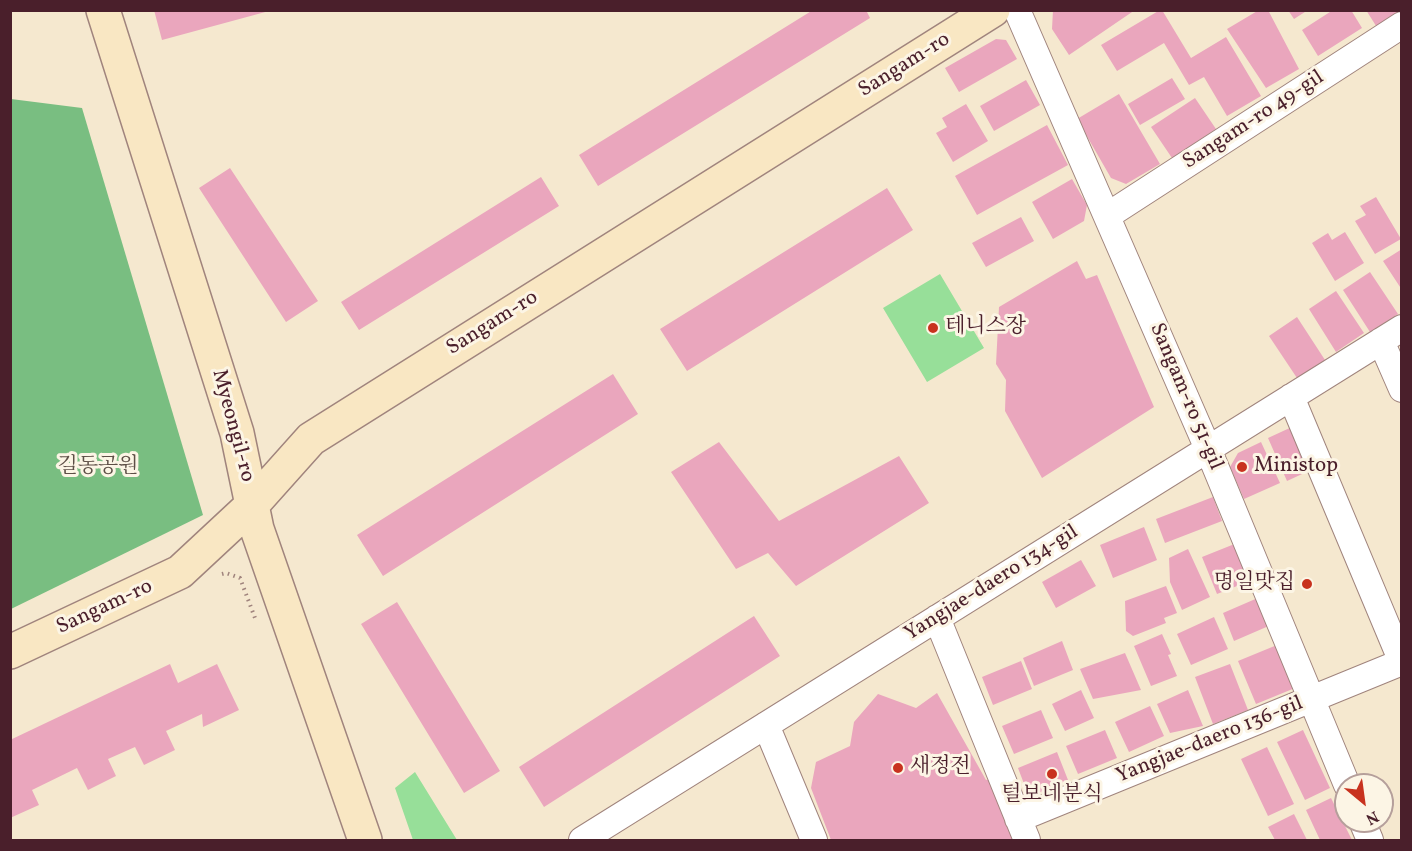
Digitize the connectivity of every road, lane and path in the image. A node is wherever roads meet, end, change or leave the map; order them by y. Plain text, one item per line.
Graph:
1 (104, 10) edge
2 (993, 10) edge
3 (1017, 10) edge
4 (1401, 25) edge
5 (1107, 216) junction
6 (1391, 334) edge
7 (1401, 389) edge
8 (1291, 397) junction
9 (1208, 449) junction
10 (252, 505) junction
11 (937, 618) junction
12 (10, 652) edge
13 (1401, 662) edge
14 (1311, 699) junction
15 (766, 725) junction
16 (1342, 773) edge
17 (1023, 830) edge
18 (595, 837) edge
19 (365, 840) edge
20 (814, 840) edge

1 - 10 street, Myeongil-ro
2 - 10 street, Sangam-ro
3 - 5 street, Sangam-ro 51-gil
4 - 5 street, Sangam-ro 49-gil
5 - 9 street, Sangam-ro 51-gil
6 - 7 street
6 - 8 street, Yangjae-daero 134-gil
8 - 9 street, Yangjae-daero 134-gil
8 - 13 street, Yangjae-daero 136-gil
9 - 11 street, Yangjae-daero 134-gil
9 - 14 street, Sangam-ro 51-gil
10 - 12 street, Sangam-ro
10 - 19 street, Myeongil-ro
11 - 15 street, Yangjae-daero 134-gil
11 - 17 street
13 - 14 street, Yangjae-daero 136-gil
14 - 16 street, Sangam-ro 51-gil
14 - 17 street, Yangjae-daero 136-gil
15 - 18 street, Yangjae-daero 134-gil
15 - 20 street

